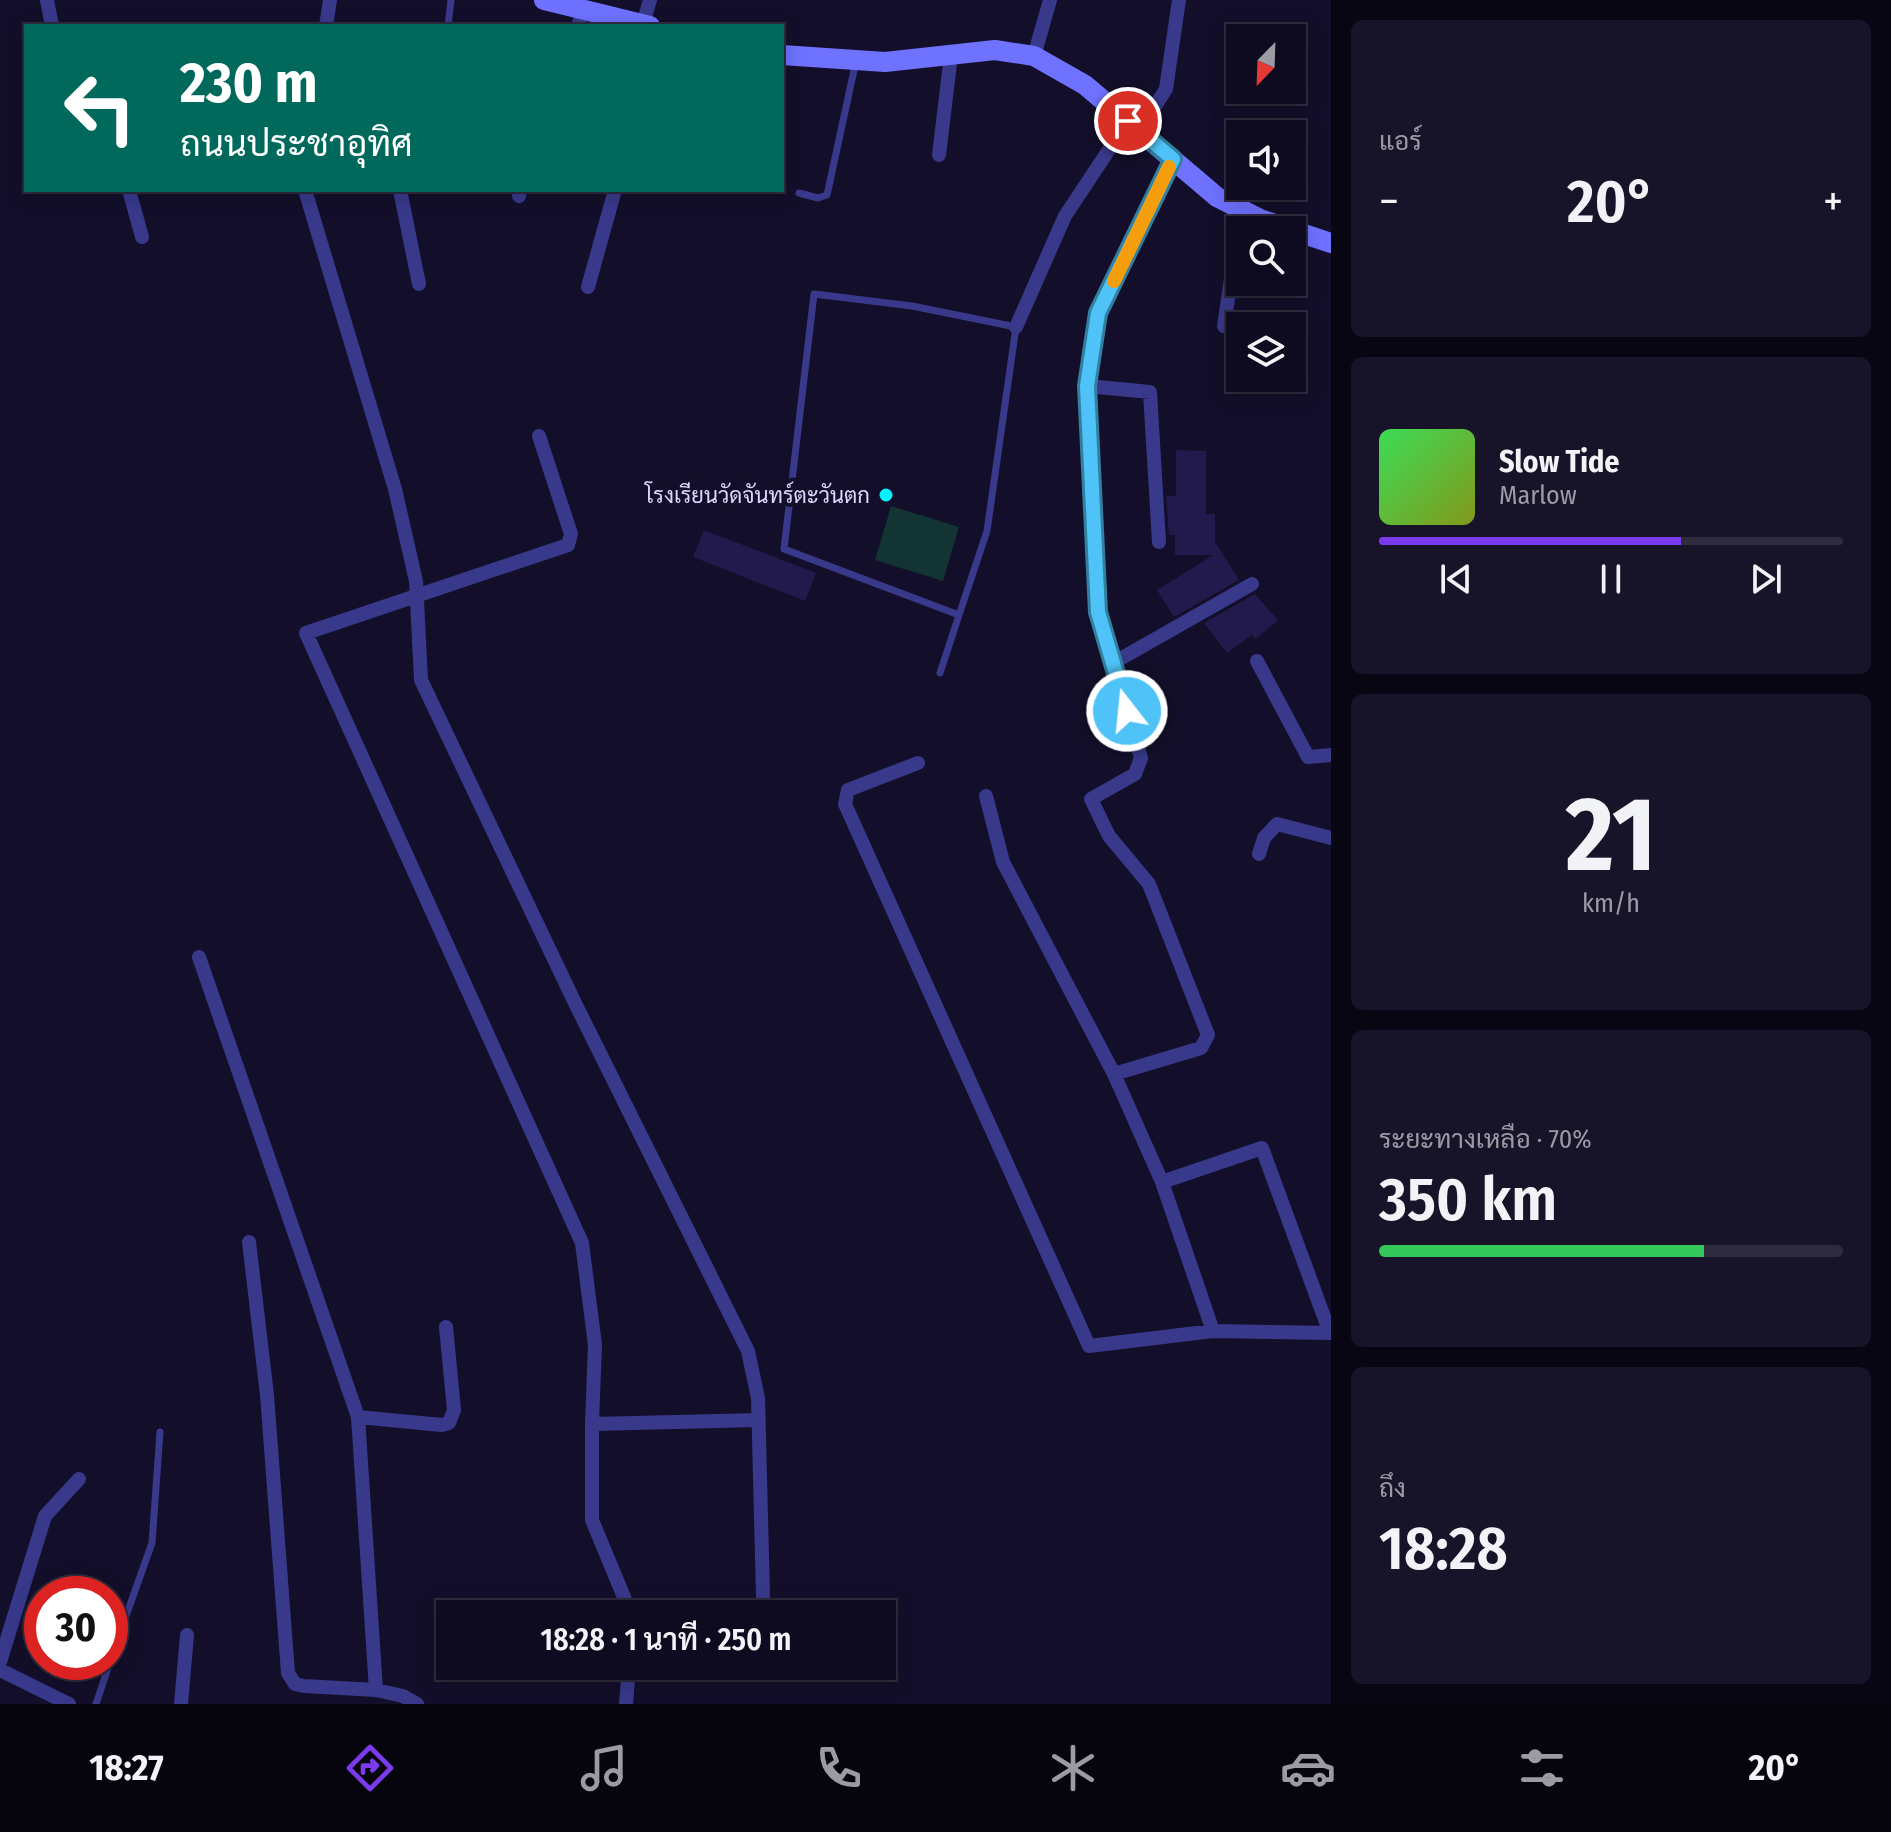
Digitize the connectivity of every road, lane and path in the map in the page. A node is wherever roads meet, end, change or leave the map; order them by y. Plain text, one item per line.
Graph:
1 (47, 0) edge
2 (330, 0) edge
3 (451, 0) edge
4 (544, 0) edge
5 (650, 0) edge
6 (1050, 0) edge
7 (1179, 0) edge
8 (580, 18) edge
9 (52, 24) edge
10 (326, 24) edge
11 (448, 24) edge
12 (637, 24) edge
13 (646, 24) edge
14 (784, 55) edge
15 (951, 55) junction
16 (1034, 56) junction
17 (856, 60) junction
18 (1134, 126) junction
19 (939, 155) dead end
20 (1173, 159) junction
21 (130, 192) edge
22 (306, 192) edge
23 (400, 192) edge
24 (614, 192) edge
25 (799, 193) dead end
26 (1241, 211) junction
27 (1254, 216) edge
28 (1306, 235) edge
29 (142, 237) dead end
30 (1331, 243) edge
31 (419, 284) dead end
32 (588, 287) dead end
33 (1224, 326) dead end
34 (1016, 327) junction
35 (1087, 386) junction
36 (539, 436) dead end
37 (1159, 542) dead end
38 (1252, 584) dead end
39 (418, 595) junction
40 (959, 615) junction
41 (1257, 661) dead end
42 (1113, 663) junction
43 (940, 673) dead end
44 (1331, 755) edge
45 (918, 763) dead end
46 (986, 796) dead end
47 (1331, 838) edge
48 (1259, 854) dead end
49 (199, 957) dead end
50 (1114, 1074) junction
51 (1162, 1182) junction
52 (249, 1242) dead end
53 (446, 1327) dead end
54 (1213, 1331) junction
55 (1330, 1333) edge
56 (358, 1417) junction
57 (759, 1420) junction
58 (592, 1424) junction
59 (160, 1432) dead end
60 (79, 1479) dead end
61 (763, 1596) dead end
62 (625, 1600) edge
63 (128, 1611) edge
64 (187, 1635) dead end
65 (0, 1662) edge
66 (0, 1670) edge
67 (104, 1680) edge
68 (628, 1680) edge
69 (376, 1690) junction
70 (69, 1704) edge
71 (96, 1704) edge
72 (181, 1704) edge
73 (417, 1704) edge
74 (626, 1704) edge

1 - 9 street
2 - 10 street
3 - 11 lane
4 - 8 street
5 - 13 street
6 - 16 street
7 - 18 street
8 - 12 street
14 - 17 street
15 - 16 street
15 - 17 street
15 - 19 street
16 - 18 street
17 - 25 lane
18 - 20 street
18 - 34 street
20 - 26 street
20 - 35 street
21 - 29 street
22 - 39 street
23 - 31 street
24 - 32 street
26 - 27 street
26 - 33 street
28 - 30 street
34 - 40 lane
34 - 40 lane
35 - 37 street
35 - 42 street
36 - 39 street
38 - 42 street
39 - 57 street
39 - 58 street
40 - 43 lane
41 - 44 street
42 - 50 street
45 - 54 street
46 - 50 street
47 - 48 street
49 - 56 street
50 - 51 street
51 - 54 street
51 - 55 street
52 - 69 street
53 - 56 street
54 - 55 street
56 - 69 street
57 - 58 street
57 - 61 street
58 - 62 street
59 - 63 lane
60 - 65 street
64 - 72 street
66 - 70 street
67 - 71 lane
68 - 74 street
69 - 73 street

